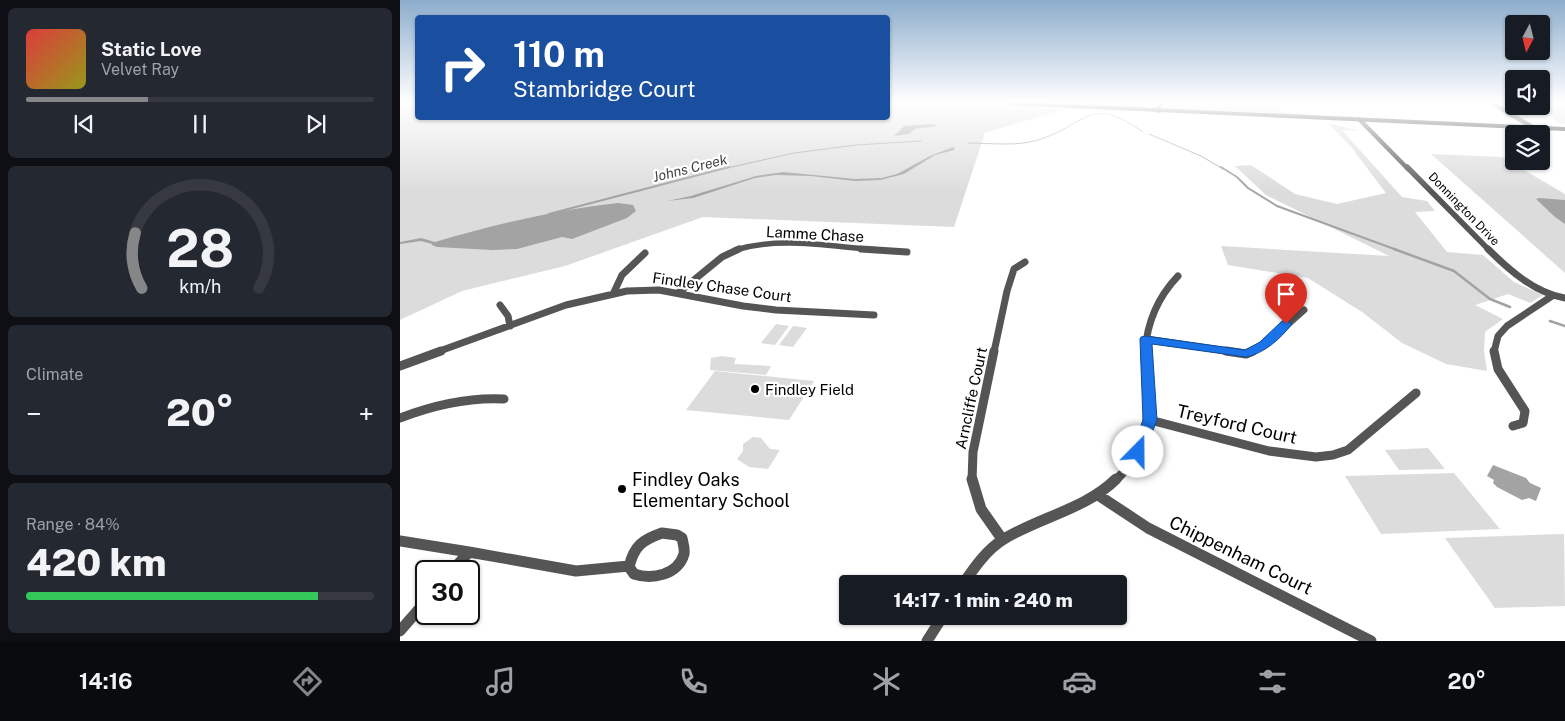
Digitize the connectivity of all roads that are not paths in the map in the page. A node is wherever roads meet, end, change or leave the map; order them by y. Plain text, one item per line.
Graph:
1 (1373, 133) edge
2 (907, 252) dead end
3 (645, 253) dead end
4 (1025, 262) dead end
5 (1178, 276) dead end
6 (614, 292) junction
7 (678, 293) junction
8 (1552, 296) junction
9 (1565, 298) edge
10 (500, 305) dead end
11 (1304, 310) dead end
12 (874, 315) dead end
13 (510, 326) junction
14 (1146, 339) junction
15 (400, 366) edge
16 (1416, 393) dead end
17 (504, 399) dead end
18 (400, 418) edge
19 (1150, 420) junction
20 (1513, 426) dead end
21 (1098, 495) junction
22 (1002, 540) junction
23 (400, 541) edge
24 (469, 552) junction
25 (462, 560) edge
26 (629, 566) junction
27 (969, 575) edge
28 (415, 614) edge
29 (937, 625) edge
30 (400, 631) edge
31 (927, 641) edge
32 (1371, 641) edge

1 - 8 street, Donnington Drive
2 - 7 street, Lamme Chase
3 - 6 street
4 - 22 street, Arncliffe Court
5 - 14 street
6 - 7 street, Findley Chase Court
6 - 13 street, Findley Chase Court
7 - 12 street, Findley Chase Court
8 - 9 street, Donnington Drive
8 - 20 street
10 - 13 street
11 - 14 street
13 - 15 street, Findley Chase Court
14 - 19 street
16 - 19 street, Treyford Court
17 - 18 street
19 - 21 street
21 - 22 street
21 - 32 street, Chippenham Court
22 - 27 street
23 - 24 street
24 - 25 street
24 - 26 street
26 - 26 street
28 - 30 street
29 - 31 street

